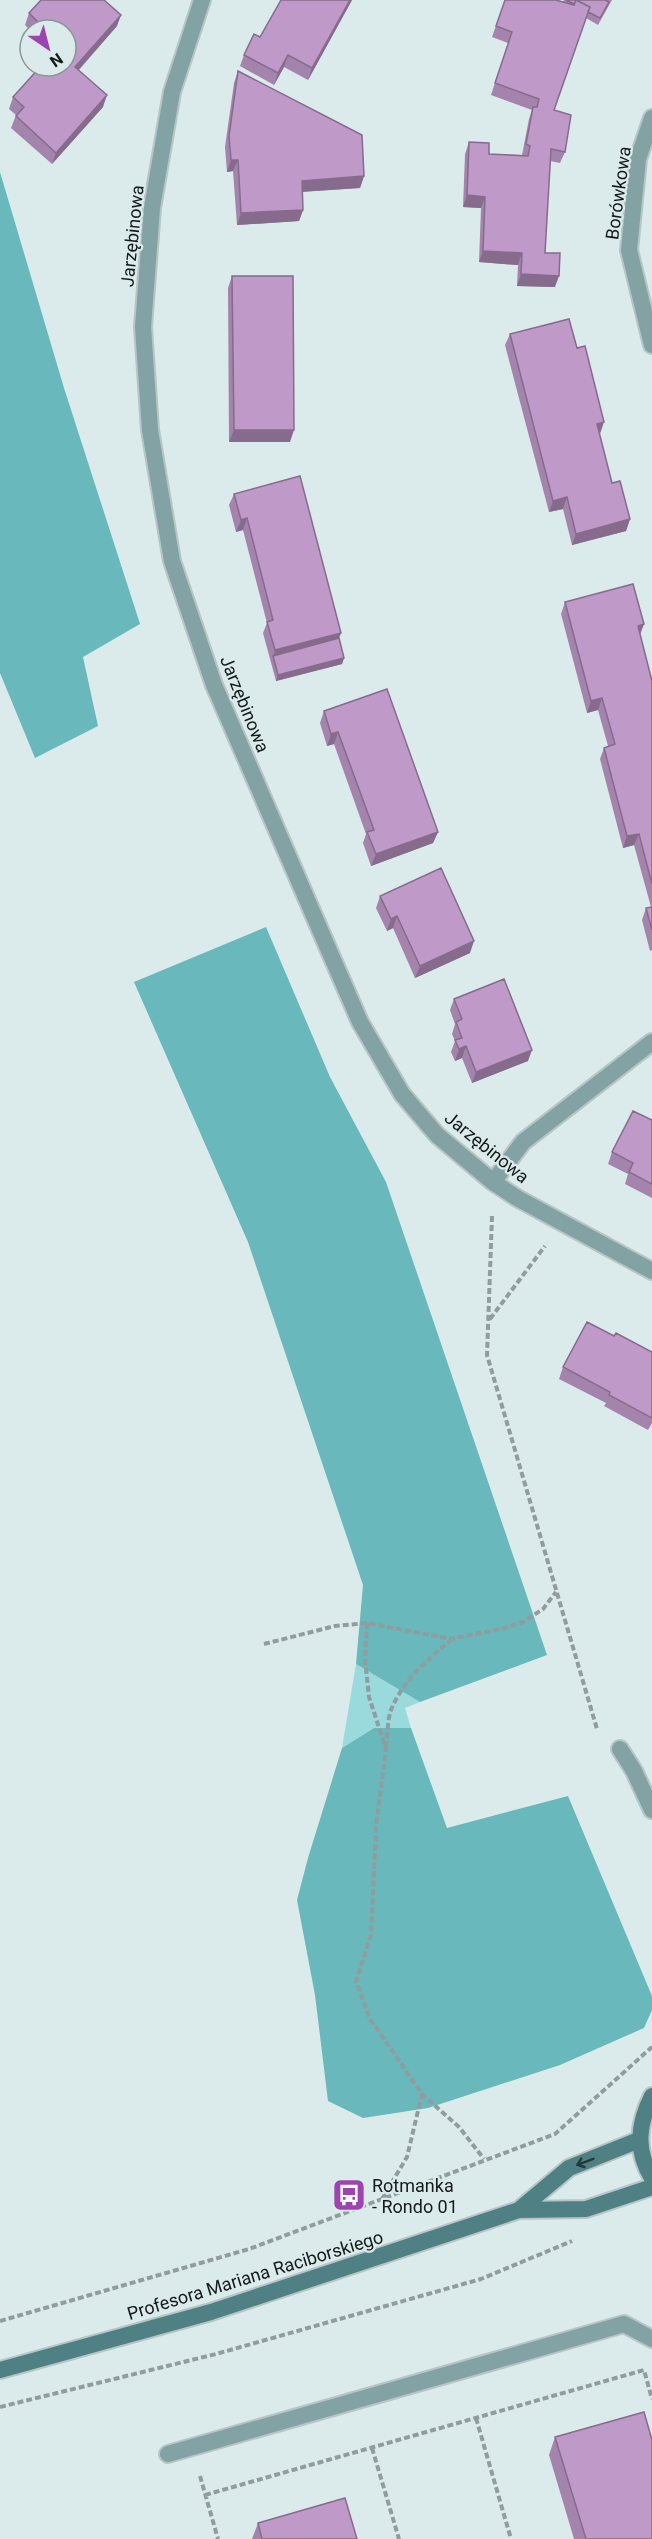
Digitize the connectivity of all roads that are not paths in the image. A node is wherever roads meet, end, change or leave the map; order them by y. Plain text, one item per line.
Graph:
1 (202, 0) edge
2 (652, 118) edge
3 (652, 345) edge
4 (652, 1042) edge
5 (493, 1182) junction
6 (652, 1272) edge
7 (620, 1749) dead end
8 (652, 1810) edge
9 (652, 2096) edge
10 (639, 2140) junction
11 (652, 2178) edge
12 (652, 2187) edge
13 (519, 2210) junction
14 (652, 2339) edge
15 (0, 2370) edge
16 (168, 2454) dead end

1 - 5 street, Jarzębinowa
2 - 3 street, Borówkowa
4 - 5 street
5 - 6 street, Jarzębinowa
7 - 8 street
9 - 10 main road
10 - 11 main road
10 -> 13 main road, Profesora Mariana Raciborskiego
12 - 13 main road, Profesora Mariana Raciborskiego
13 - 15 main road, Profesora Mariana Raciborskiego
14 - 16 street

